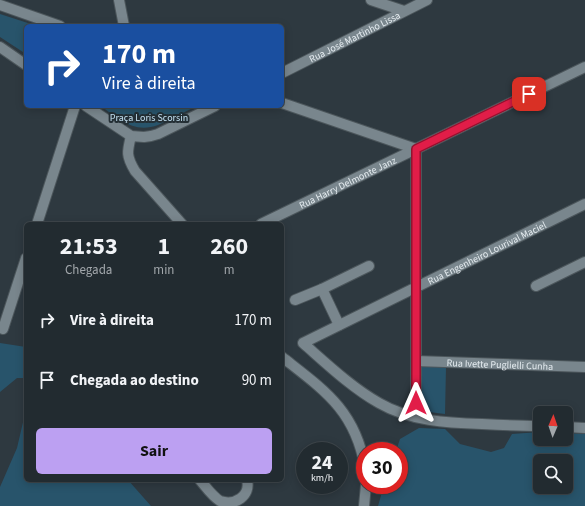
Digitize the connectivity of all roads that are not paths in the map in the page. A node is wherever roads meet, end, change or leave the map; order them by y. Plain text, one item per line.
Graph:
1 (119, 0) edge
2 (371, 0) edge
3 (427, 0) edge
4 (0, 5) edge
5 (404, 11) junction
6 (54, 24) edge
7 (124, 24) edge
8 (0, 47) edge
9 (24, 64) edge
10 (585, 67) edge
11 (284, 72) edge
12 (284, 104) edge
13 (74, 108) edge
14 (89, 108) edge
15 (211, 108) edge
16 (131, 136) junction
17 (416, 149) junction
18 (585, 204) edge
19 (38, 222) edge
20 (180, 222) edge
21 (265, 222) edge
22 (585, 262) edge
23 (24, 264) edge
24 (369, 266) dead end
25 (536, 286) dead end
26 (416, 287) junction
27 (322, 289) junction
28 (296, 300) dead end
29 (339, 325) junction
30 (3, 329) dead end
31 (284, 358) edge
32 (416, 361) junction
33 (585, 367) edge
34 (416, 417) junction
35 (533, 426) edge
36 (573, 427) edge
37 (585, 428) edge
38 (359, 442) edge
39 (202, 482) edge
40 (248, 482) edge
41 (366, 494) edge
42 (364, 506) edge

1 - 7 street
2 - 5 street
3 - 5 street, Rua José Martinho Lissa
4 - 6 street
5 - 11 street, Rua José Martinho Lissa
8 - 9 street
10 - 17 street, Rua Harry Delmonte Janz
12 - 17 street
13 - 19 street
14 - 16 street
15 - 16 street
16 - 20 street
17 - 21 street, Rua Harry Delmonte Janz
17 - 26 street
18 - 26 street, Rua Engenheiro Lourival Maciel
22 - 25 street
23 - 30 street
24 - 27 street
26 - 29 street, Rua Engenheiro Lourival Maciel
26 - 32 street
27 - 28 street
27 - 29 street
29 - 34 street, Rua Engenheiro Lourival Maciel
31 - 38 street
32 - 33 street, Rua Ivette Puglielli Cunha
32 - 34 street
34 - 35 street
36 - 37 street
39 - 40 street
41 - 42 street

